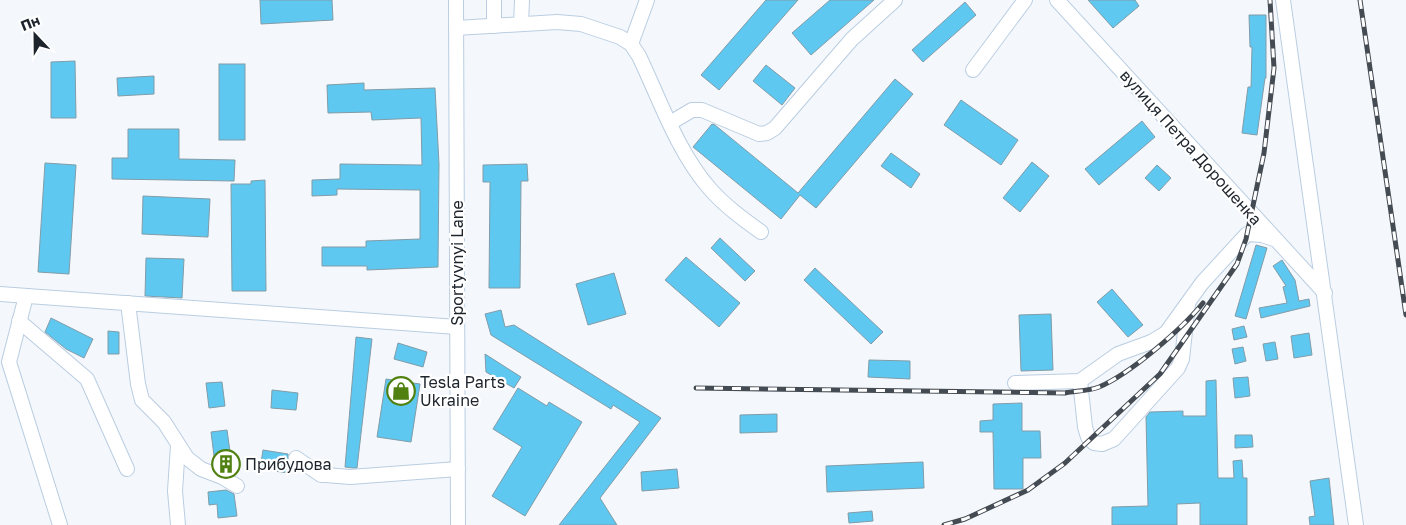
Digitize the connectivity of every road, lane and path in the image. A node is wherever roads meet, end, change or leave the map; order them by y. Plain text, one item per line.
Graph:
1 (456, 0) edge
2 (494, 0) edge
3 (522, 0) edge
4 (647, 0) edge
5 (895, 0) edge
6 (1025, 0) edge
7 (1057, 0) edge
8 (1283, 0) edge
9 (521, 24) junction
10 (494, 26) junction
11 (456, 28) junction
12 (631, 44) junction
13 (973, 70) dead end
14 (670, 123) junction
15 (760, 232) dead end
16 (1274, 239) junction
17 (1325, 293) junction
18 (0, 294) edge
19 (26, 296) junction
20 (1188, 302) junction
21 (128, 303) junction
22 (20, 321) junction
23 (457, 327) junction
24 (1080, 382) junction
25 (1015, 383) dead end
26 (178, 445) junction
27 (296, 458) dead end
28 (127, 469) dead end
29 (458, 469) junction
30 (237, 486) dead end
31 (60, 525) edge
32 (178, 525) edge
33 (458, 525) edge
34 (1356, 525) edge

1 - 11 street, Sportyvnyi Lane
2 - 10 street
3 - 9 street
4 - 12 street
5 - 14 street
6 - 13 street
7 - 16 street, вулиця Петра Дорошенка
8 - 17 street
9 - 10 street
9 - 12 street
10 - 11 street
11 - 23 street, Sportyvnyi Lane
12 - 14 street
14 - 15 street
16 - 17 street, вулиця Петра Дорошенка
16 - 20 street
17 - 34 street
18 - 19 street
19 - 21 street
19 - 22 street
20 - 24 street
20 - 24 street
21 - 23 street
21 - 26 street
22 - 28 street
22 - 31 street
23 - 29 street, Sportyvnyi Lane
24 - 25 street
26 - 30 street
26 - 32 street
27 - 29 street
29 - 33 street, Sportyvnyi Lane

